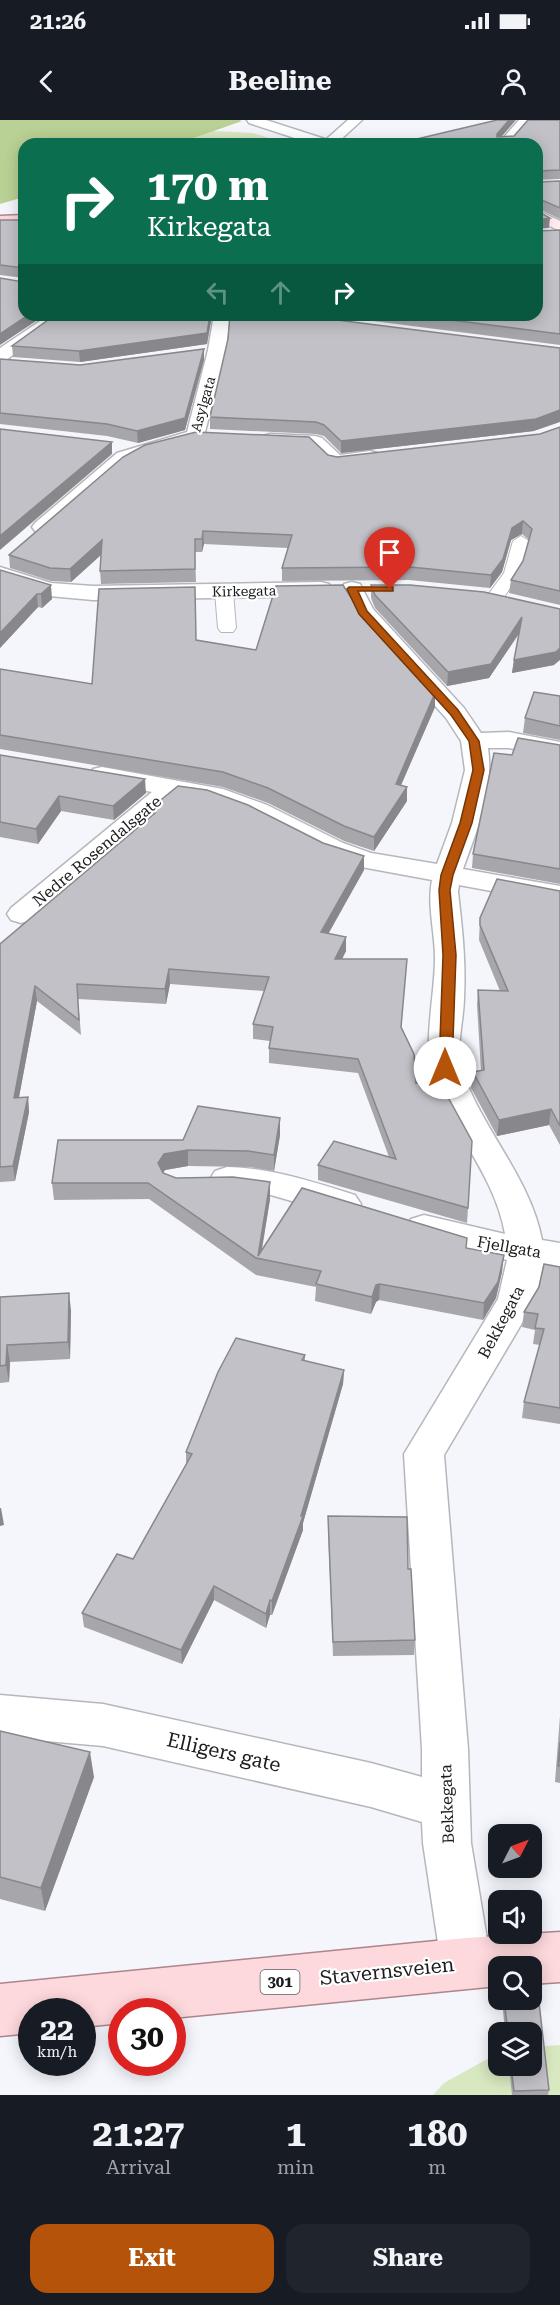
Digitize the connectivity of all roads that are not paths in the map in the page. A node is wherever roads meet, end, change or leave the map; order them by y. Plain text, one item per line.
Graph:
1 (254, 120) edge
2 (356, 120) edge
3 (526, 120) edge
4 (309, 138) edge
5 (334, 138) edge
6 (510, 138) edge
7 (543, 217) edge
8 (18, 219) edge
9 (0, 220) edge
10 (560, 227) edge
11 (51, 321) edge
12 (221, 321) edge
13 (217, 350) junction
14 (195, 353) edge
15 (0, 356) edge
16 (0, 364) edge
17 (19, 366) edge
18 (196, 436) junction
19 (218, 437) edge
20 (250, 439) edge
21 (107, 444) edge
22 (138, 451) junction
23 (392, 455) edge
24 (27, 541) edge
25 (521, 541) edge
26 (3, 565) edge
27 (363, 589) joint
28 (224, 592) junction
29 (494, 599) edge
30 (227, 628) dead end
31 (474, 741) junction
32 (560, 750) edge
33 (75, 771) edge
34 (174, 787) junction
35 (447, 875) junction
36 (560, 895) edge
37 (21, 914) dead end
38 (201, 1180) edge
39 (543, 1254) edge
40 (0, 1716) edge
41 (444, 1803) junction
42 (560, 1957) edge
43 (466, 1963) junction
44 (0, 2010) edge

1 - 4 street
2 - 5 street
3 - 6 street
7 - 10 main road
8 - 9 main road
11 - 15 street
12 - 13 street, Asylgata
13 - 14 street
13 - 18 street, Asylgata
16 - 17 street
18 - 19 street
18 - 22 street, Asylgata
20 - 23 street
21 - 22 street
22 - 24 street, Asylgata
25 - 29 lane
26 - 28 street, Kirkegata
27 - 28 street, Kirkegata
27 - 31 street, Bekkegata
28 - 30 lane
31 - 32 street
31 - 35 street, Bekkegata
33 - 34 street
34 - 35 street
34 - 37 street, Nedre Rosendalsgate
35 - 36 street
35 - 39 street, Bekkegata
38 - 39 street, Fjellgata
39 - 41 street, Bekkegata
40 - 41 street, Elligers gate
41 - 43 street, Bekkegata
42 - 43 main road, Stavernsveien / 301
43 - 44 main road, Stavernsveien / 301

